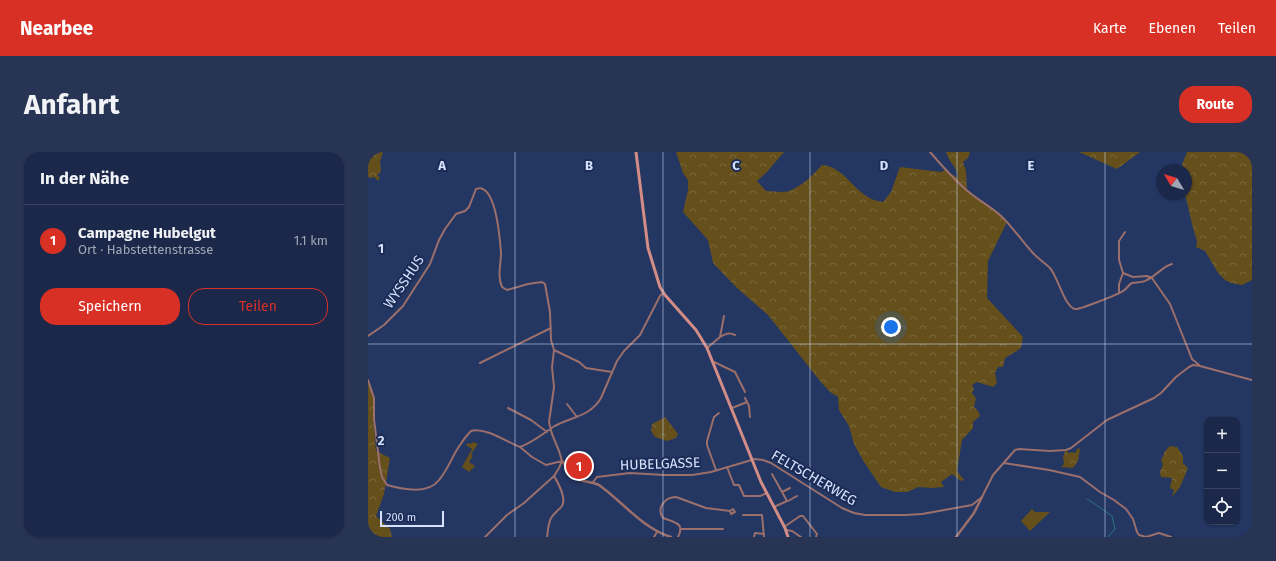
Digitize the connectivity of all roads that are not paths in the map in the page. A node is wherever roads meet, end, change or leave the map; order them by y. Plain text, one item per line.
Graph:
1 (636, 152) edge
2 (930, 152) edge
3 (1125, 232) dead end
4 (1172, 264) dead end
5 (1123, 273) junction
6 (1152, 278) junction
7 (663, 293) junction
8 (1119, 293) junction
9 (724, 316) dead end
10 (551, 328) junction
11 (735, 335) dead end
12 (368, 336) edge
13 (720, 337) junction
14 (707, 348) junction
15 (554, 350) junction
16 (1192, 359) junction
17 (714, 362) junction
18 (480, 363) dead end
19 (1191, 366) junction
20 (1199, 366) junction
21 (606, 372) junction
22 (612, 372) junction
23 (609, 378) junction
24 (368, 380) edge
25 (1252, 380) edge
26 (745, 392) dead end
27 (745, 398) dead end
28 (747, 402) junction
29 (567, 404) dead end
30 (508, 408) dead end
31 (732, 408) junction
32 (719, 413) dead end
33 (750, 417) dead end
34 (577, 418) junction
35 (550, 430) junction
36 (546, 432) junction
37 (520, 447) junction
38 (752, 460) junction
39 (562, 461) junction
40 (1004, 463) junction
41 (727, 467) junction
42 (716, 470) junction
43 (772, 474) dead end
44 (554, 476) junction
45 (593, 482) junction
46 (790, 488) dead end
47 (782, 492) junction
48 (767, 493) junction
49 (797, 496) dead end
50 (982, 497) junction
51 (786, 501) junction
52 (774, 507) junction
53 (730, 511) dead end
54 (743, 515) dead end
55 (723, 528) dead end
56 (785, 528) junction
57 (681, 529) junction
58 (658, 532) junction
59 (764, 536) edge
60 (1146, 536) edge
61 (485, 537) edge
62 (547, 537) edge
63 (654, 537) edge
64 (671, 537) edge
65 (678, 537) edge
66 (754, 537) edge
67 (788, 537) edge
68 (801, 537) edge
69 (816, 537) edge
70 (956, 537) edge
71 (1171, 537) edge

1 - 7 main road
2 - 8 street
3 - 5 street
4 - 6 street
5 - 6 street
5 - 8 street
6 - 8 street
6 - 16 street
7 - 14 main road
7 - 22 street
9 - 13 street
10 - 12 street, WYSSHUS
10 - 15 street
10 - 18 street
11 - 13 street
13 - 14 street
14 - 17 main road
15 - 21 street
15 - 35 street
16 - 19 street
16 - 20 street
17 - 26 street
17 - 31 main road
19 - 20 street
19 - 40 street
20 - 25 street
21 - 22 street
21 - 23 street
22 - 23 street
23 - 34 street
24 - 37 street
27 - 28 street
28 - 31 street
28 - 33 street
29 - 34 street
30 - 36 street
31 - 38 main road
32 - 42 street
34 - 35 street
35 - 36 street
35 - 39 street
36 - 37 street
37 - 39 street
38 - 41 street, HUBELGASSE
38 - 48 main road
38 - 50 street, FELTSCHERWEG
39 - 44 street
39 - 45 street
40 - 50 street
40 - 60 street
41 - 42 street, HUBELGASSE
41 - 48 street
42 - 45 street, HUBELGASSE
43 - 47 street
44 - 61 street
44 - 62 street
45 - 58 street
46 - 47 street
47 - 51 street
48 - 52 main road
49 - 51 street
50 - 70 street
51 - 52 street
52 - 56 main road
53 - 57 street
54 - 59 street
55 - 57 street
56 - 67 main road
56 - 68 street
56 - 69 street
57 - 65 street
58 - 63 street
58 - 64 street
59 - 66 street
60 - 71 street

